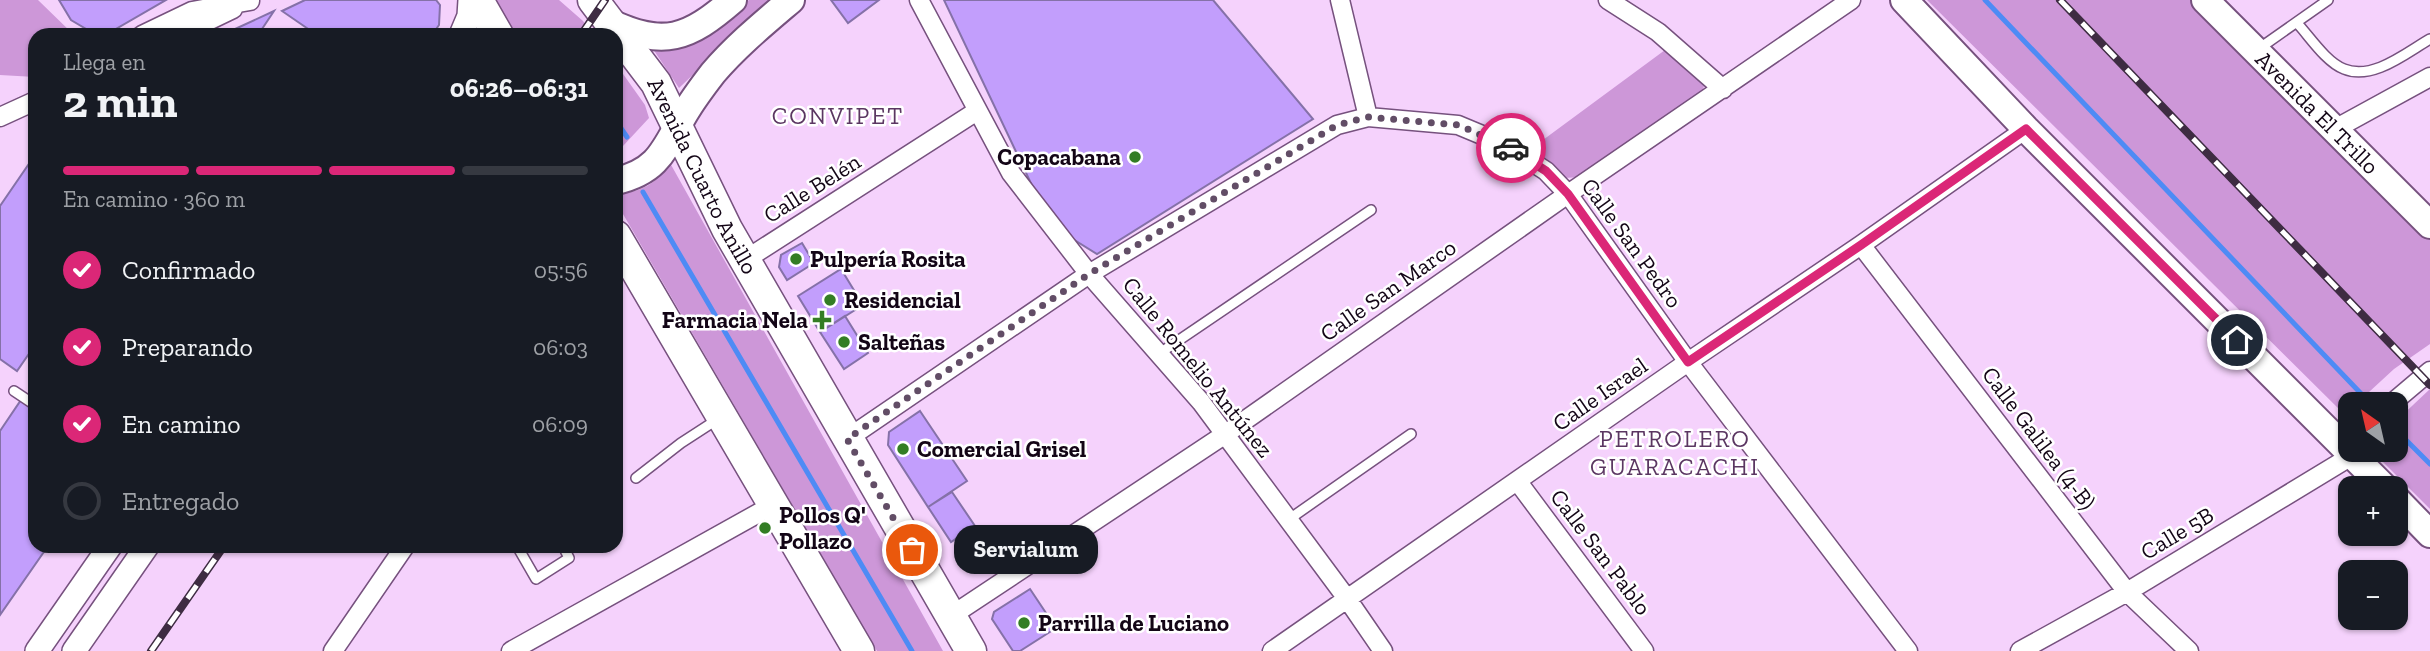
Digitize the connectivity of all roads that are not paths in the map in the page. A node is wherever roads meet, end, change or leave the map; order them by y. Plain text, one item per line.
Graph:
1 (251, 0) edge
2 (470, 0) edge
3 (478, 0) edge
4 (733, 0) edge
5 (791, 0) edge
6 (919, 0) edge
7 (1340, 0) edge
8 (1608, 0) edge
9 (1851, 0) edge
10 (1904, 0) edge
11 (2205, 0) edge
12 (2328, 0) edge
13 (601, 11) edge
14 (2297, 23) junction
15 (157, 28) edge
16 (193, 28) edge
17 (464, 28) edge
18 (494, 28) edge
19 (614, 28) edge
20 (2430, 39) edge
21 (623, 40) edge
22 (2255, 51) junction
23 (2430, 77) edge
24 (1723, 89) junction
25 (28, 104) edge
26 (977, 111) junction
27 (0, 117) edge
28 (1368, 117) junction
29 (678, 127) junction
30 (2026, 129) junction
31 (2335, 129) junction
32 (623, 179) edge
33 (1568, 194) junction
34 (1371, 210) dead end
35 (2430, 225) edge
36 (1861, 245) junction
37 (623, 256) edge
38 (745, 260) junction
39 (1089, 274) junction
40 (1160, 354) junction
41 (1688, 362) junction
42 (2430, 371) edge
43 (14, 391) dead end
44 (2405, 392) edge
45 (28, 400) edge
46 (722, 417) junction
47 (1411, 434) dead end
48 (1224, 435) junction
49 (2338, 437) edge
50 (847, 439) junction
51 (2339, 462) edge
52 (2362, 462) edge
53 (2374, 476) edge
54 (636, 478) dead end
55 (1518, 482) junction
56 (773, 505) junction
57 (2408, 511) edge
58 (1288, 520) junction
59 (2430, 534) edge
60 (105, 553) edge
61 (142, 553) edge
62 (400, 553) edge
63 (521, 553) edge
64 (566, 553) edge
65 (125, 578) junction
66 (2127, 592) junction
67 (1348, 600) junction
68 (951, 616) junction
69 (37, 651) edge
70 (74, 651) edge
71 (332, 651) edge
72 (511, 651) edge
73 (859, 651) edge
74 (971, 651) edge
75 (1272, 651) edge
76 (1383, 651) edge
77 (1644, 651) edge
78 (1908, 651) edge
79 (2020, 651) edge
80 (2189, 651) edge

1 - 15 street
1 - 16 street
2 - 17 street
3 - 18 highway
4 - 13 main road
5 - 29 main road
6 - 26 street, Calle Romelio Antúnez
7 - 28 street
8 - 24 street
9 - 24 street, Calle San Marco
10 - 30 main road
11 - 22 main road, Avenida El Trillo
12 - 14 lane
13 - 19 highway, Avenida Cuarto Anillo
14 - 20 lane
14 - 22 lane
21 - 29 highway, Avenida Cuarto Anillo
22 - 31 main road, Avenida El Trillo
23 - 31 street
24 - 33 street, Calle San Marco
25 - 27 street
26 - 38 street, Calle Belén
26 - 39 street, Calle Romelio Antúnez
28 - 33 street, Calle San Pedro
28 - 39 street, Calle San Pedro
29 - 32 main road
29 - 38 highway, Avenida Cuarto Anillo
30 - 36 street, Calle Israel
30 - 49 main road
31 - 35 main road, Avenida El Trillo
33 - 41 street, Calle San Pedro
33 - 48 street, Calle San Marco
34 - 40 lane
36 - 41 street, Calle Israel
36 - 66 street, Calle Galilea (4-B)
37 - 46 highway
38 - 50 highway, Avenida Cuarto Anillo
39 - 40 street, Calle Romelio Antúnez
39 - 50 street, Calle San Pedro
40 - 48 street, Calle Romelio Antúnez
41 - 55 street, Calle Israel
41 - 78 street, Calle San Pedro
42 - 44 street
43 - 45 lane
46 - 54 lane
46 - 56 highway
47 - 58 lane
48 - 58 street, Calle Romelio Antúnez
48 - 68 street, Calle San Marco
50 - 68 highway, Avenida Cuarto Anillo
51 - 66 street, Calle 5B
52 - 53 main road
55 - 67 street, Calle Israel
55 - 77 street, Calle San Pablo
56 - 72 street
56 - 73 highway
57 - 59 main road
58 - 67 street, Calle Romelio Antúnez
60 - 65 street
60 - 69 street
61 - 65 street
62 - 71 street
63 - 64 lane
65 - 70 street
66 - 79 street, Calle 5B
66 - 80 street, Calle Galilea (4-B)
67 - 75 street, Calle Israel
67 - 76 street, Calle Romelio Antúnez
68 - 74 highway, Avenida Cuarto Anillo

